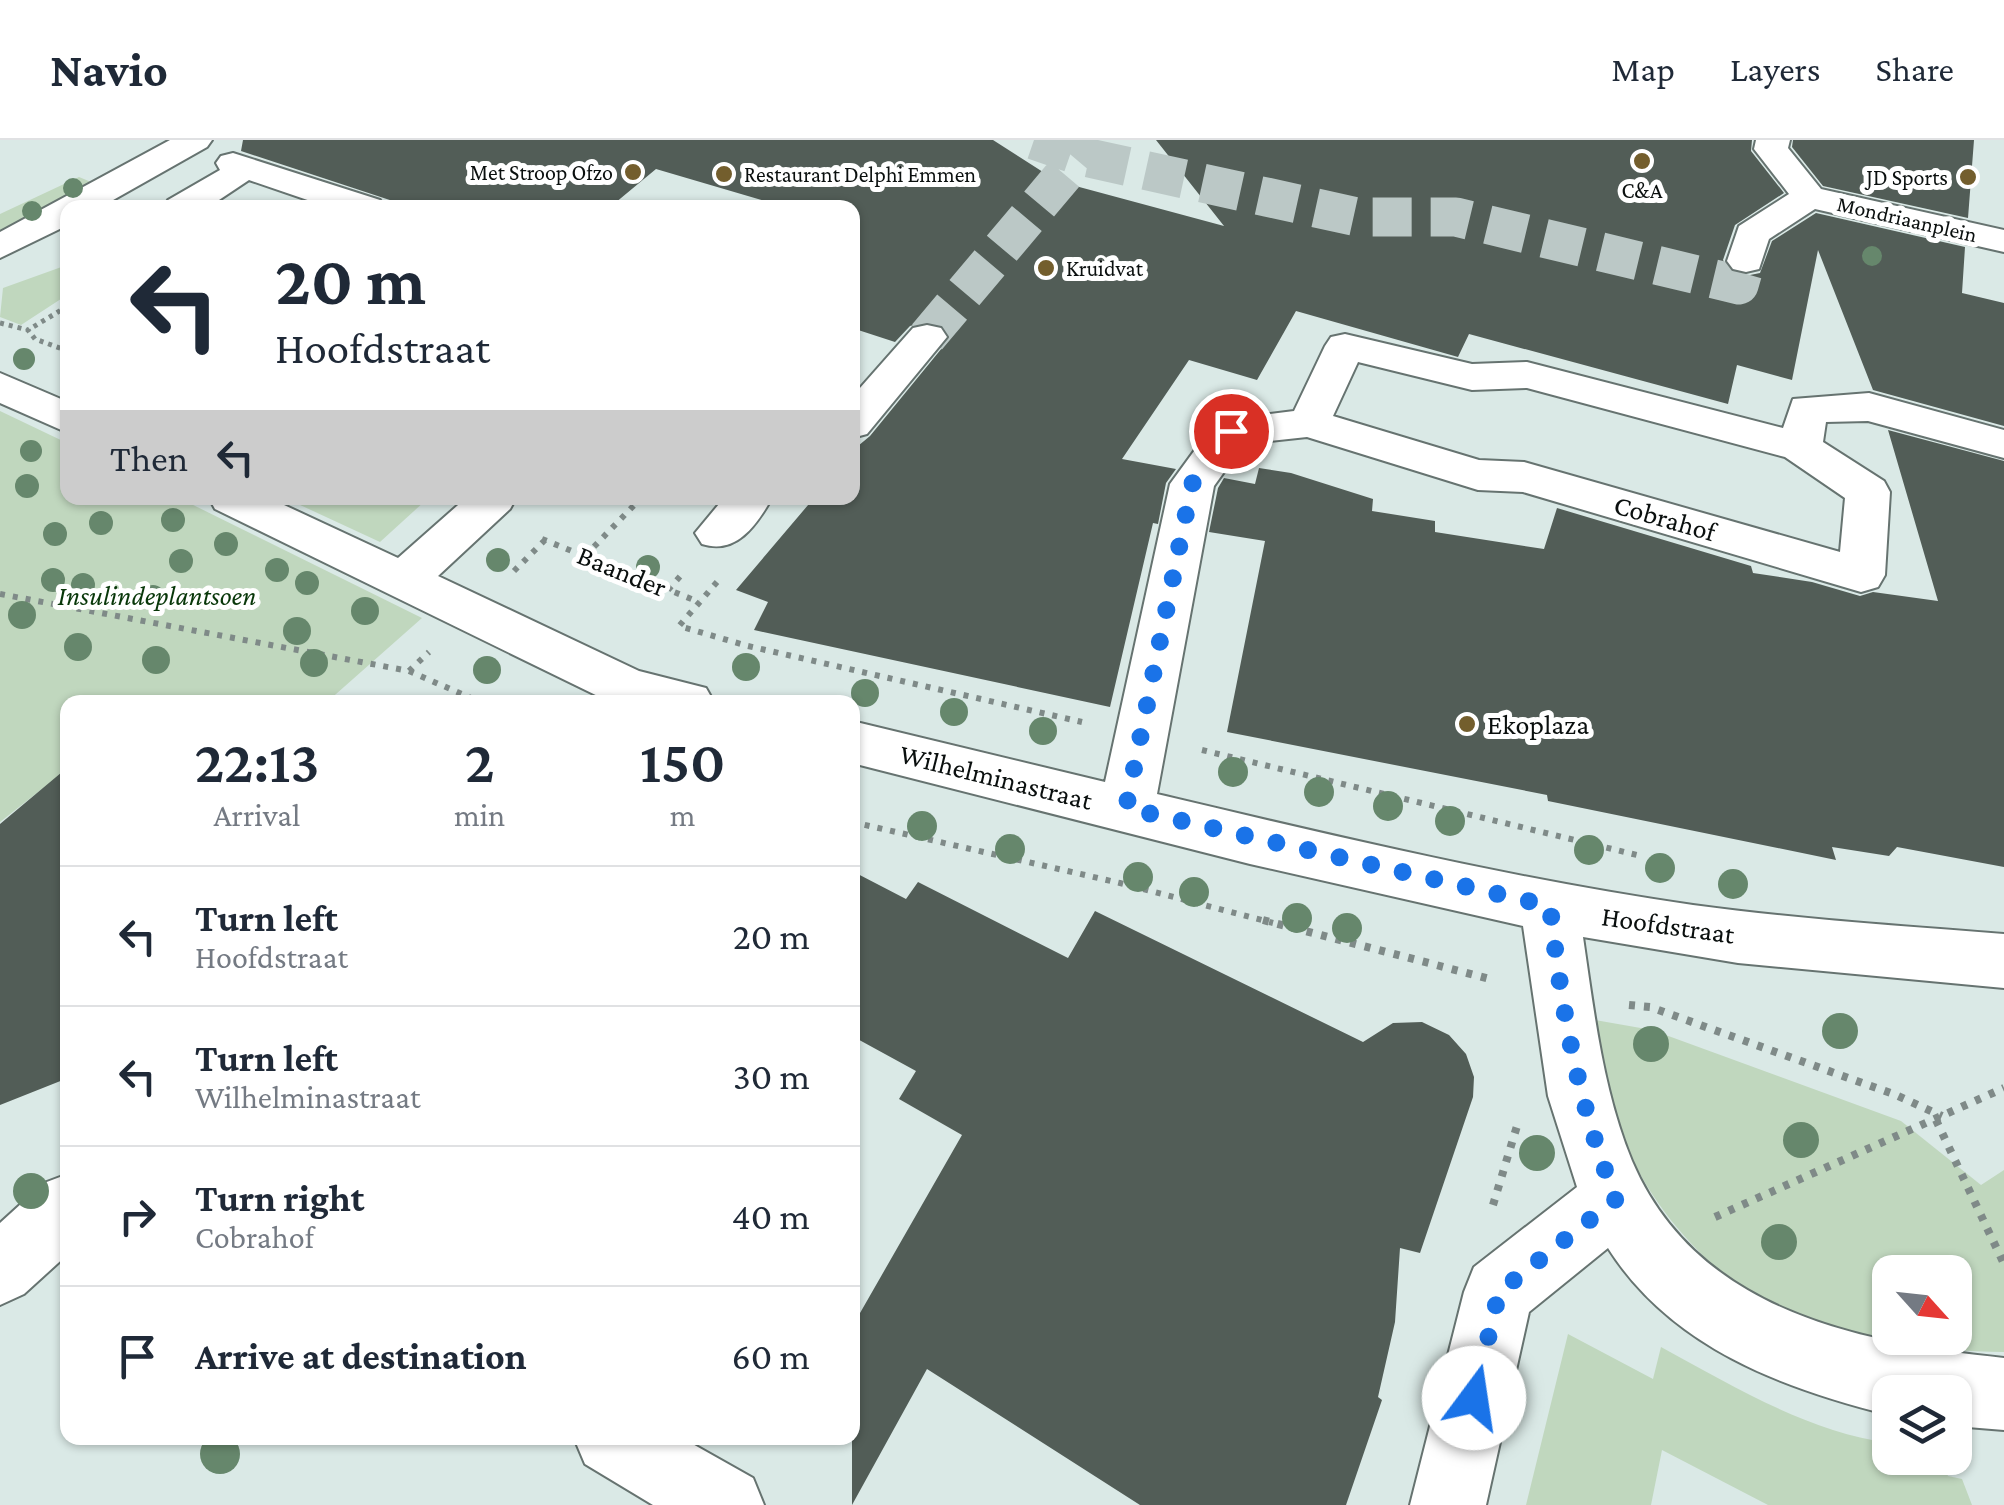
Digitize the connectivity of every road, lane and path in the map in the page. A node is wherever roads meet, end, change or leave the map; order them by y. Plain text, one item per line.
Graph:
1 (195, 140) edge
2 (272, 140) edge
3 (1773, 140) edge
4 (241, 178) edge
5 (1810, 197) junction
6 (86, 200) edge
7 (196, 200) edge
8 (328, 200) edge
9 (60, 219) edge
10 (2004, 241) edge
11 (1746, 260) tunnel mouth
12 (20, 261) edge
13 (60, 311) edge
14 (0, 322) edge
15 (28, 330) junction
16 (926, 338) tunnel mouth
17 (60, 348) edge
18 (860, 363) edge
19 (896, 374) junction
20 (0, 386) edge
21 (60, 415) edge
22 (860, 415) edge
23 (1309, 423) junction
24 (2004, 444) edge
25 (1800, 447) junction
26 (246, 505) edge
27 (486, 505) edge
28 (634, 505) edge
29 (768, 508) edge
30 (718, 533) dead end
31 (585, 556) junction
32 (404, 580) junction
33 (0, 594) edge
34 (699, 602) dead end
35 (472, 612) junction
36 (410, 670) junction
37 (465, 695) edge
38 (620, 695) edge
39 (860, 744) edge
40 (1126, 808) junction
41 (860, 824) edge
42 (1514, 825) dead end
43 (1643, 856) dead end
44 (1550, 906) junction
45 (2004, 961) edge
46 (1560, 997) junction
47 (2004, 1088) edge
48 (1939, 1118) junction
49 (1616, 1199) junction
50 (60, 1214) edge
51 (1655, 1261) junction
52 (2004, 1264) edge
53 (0, 1270) edge
54 (2004, 1394) edge
55 (623, 1445) edge
56 (726, 1505) edge
57 (1448, 1505) edge

1 - 6 street
2 - 4 street
3 - 5 street
4 - 7 street
4 - 8 street
5 - 10 street, Mondriaanplein
5 - 11 street
9 - 12 street
13 - 15 path
14 - 15 path
15 - 17 path
16 - 19 street
18 - 19 street
19 - 22 street
20 - 21 street
23 - 25 street, Cobrahof
23 - 25 street, Cobrahof
23 - 40 street, Cobrahof
24 - 25 street
26 - 32 street
27 - 32 street
28 - 31 path
29 - 30 street
31 - 34 path, Baander
31 - 35 path, Baander
32 - 35 street
33 - 36 path
35 - 36 path
35 - 38 street
36 - 37 path
39 - 40 street, Wilhelminastraat
40 - 44 street, Wilhelminastraat
41 - 46 path
42 - 43 path
44 - 45 street, Hoofdstraat
44 - 46 street
46 - 48 path
46 - 49 street
47 - 48 path
48 - 51 path
48 - 52 path
49 - 51 street
49 - 57 street
50 - 53 street
51 - 54 street
55 - 56 street

